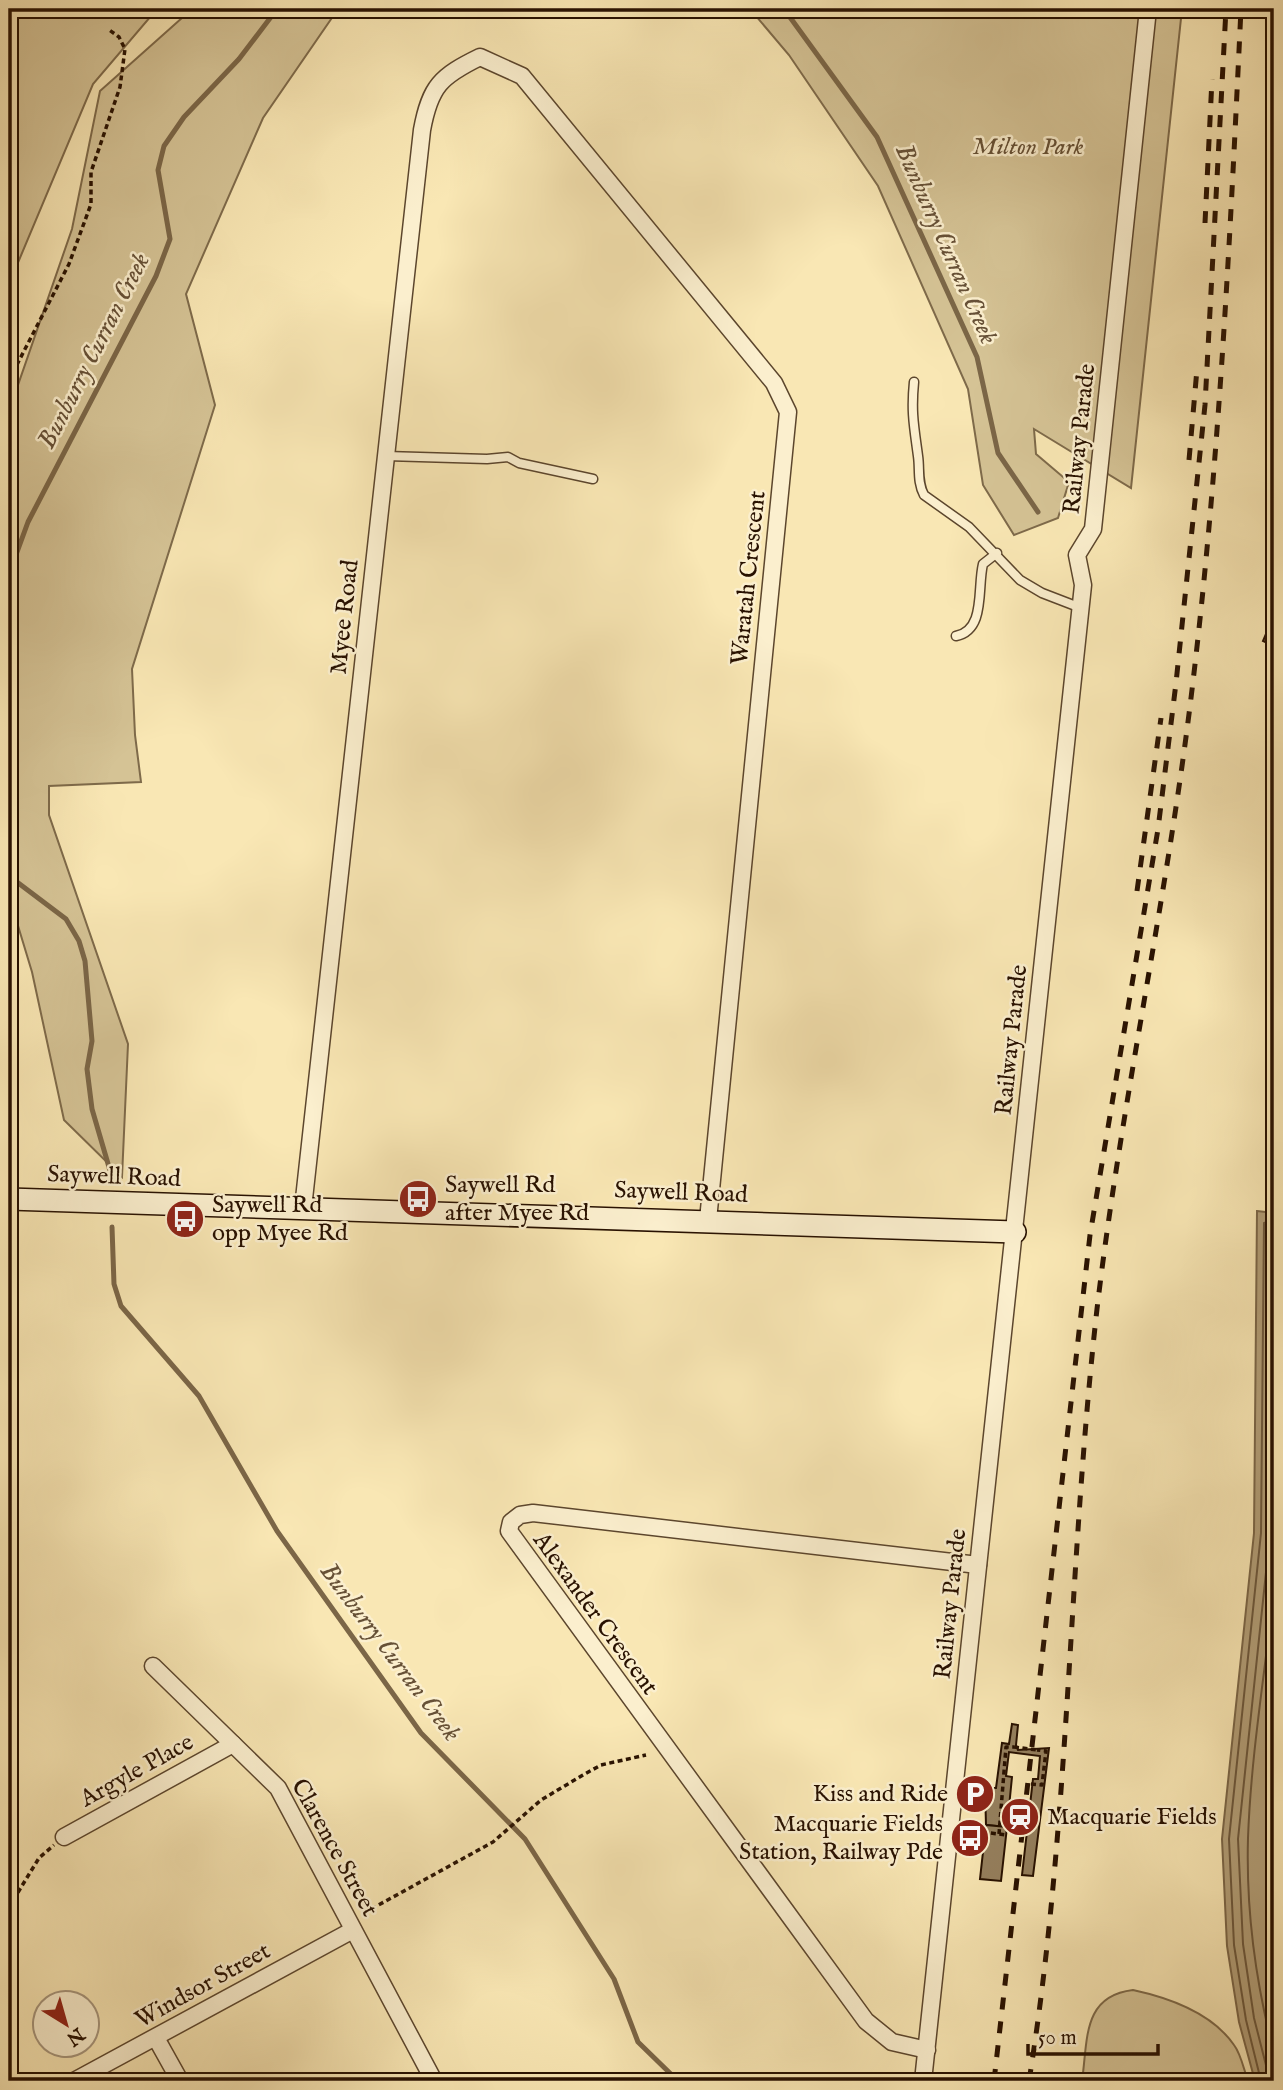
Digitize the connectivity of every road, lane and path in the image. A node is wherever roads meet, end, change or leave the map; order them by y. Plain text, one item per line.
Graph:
1 (1148, 9) edge
2 (108, 29) dead end
3 (480, 57) joint
4 (9, 380) edge
5 (914, 382) dead end
6 (386, 456) junction
7 (593, 479) dead end
8 (997, 553) junction
9 (1081, 608) junction
10 (956, 636) dead end
11 (9, 1199) edge
12 (303, 1209) junction
13 (708, 1220) junction
14 (1015, 1233) junction
15 (978, 1565) junction
16 (153, 1666) dead end
17 (233, 1744) junction
18 (646, 1755) dead end
19 (980, 1782) dead end
20 (990, 1784) dead end
21 (1031, 1784) dead end
22 (974, 1831) dead end
23 (999, 1834) junction
24 (1007, 1835) dead end
25 (64, 1837) joint
26 (9, 1907) edge
27 (353, 1930) junction
28 (156, 2038) junction
29 (927, 2050) junction
30 (74, 2081) edge
31 (180, 2081) edge
32 (434, 2081) edge
33 (923, 2081) edge

1 - 9 street, Railway Parade
2 - 4 path
3 - 6 street, Myee Road
3 - 13 street, Waratah Crescent
5 - 8 lane
6 - 7 lane
6 - 12 street, Myee Road
8 - 9 lane
8 - 10 lane
9 - 14 street, Railway Parade
11 - 12 street, Saywell Road
12 - 13 street, Saywell Road
13 - 14 street, Saywell Road
14 - 15 street, Railway Parade
15 - 29 street, Railway Parade
15 - 29 street, Alexander Crescent
16 - 17 street, Clarence Street
17 - 25 street, Argyle Place
17 - 27 street, Clarence Street
18 - 27 path
19 - 20 path
21 - 23 path, bridge
22 - 23 path
23 - 24 path
25 - 26 path
27 - 28 street, Windsor Street
27 - 32 street, Clarence Street
28 - 30 street, Windsor Street
28 - 31 street
29 - 33 street, Railway Parade

